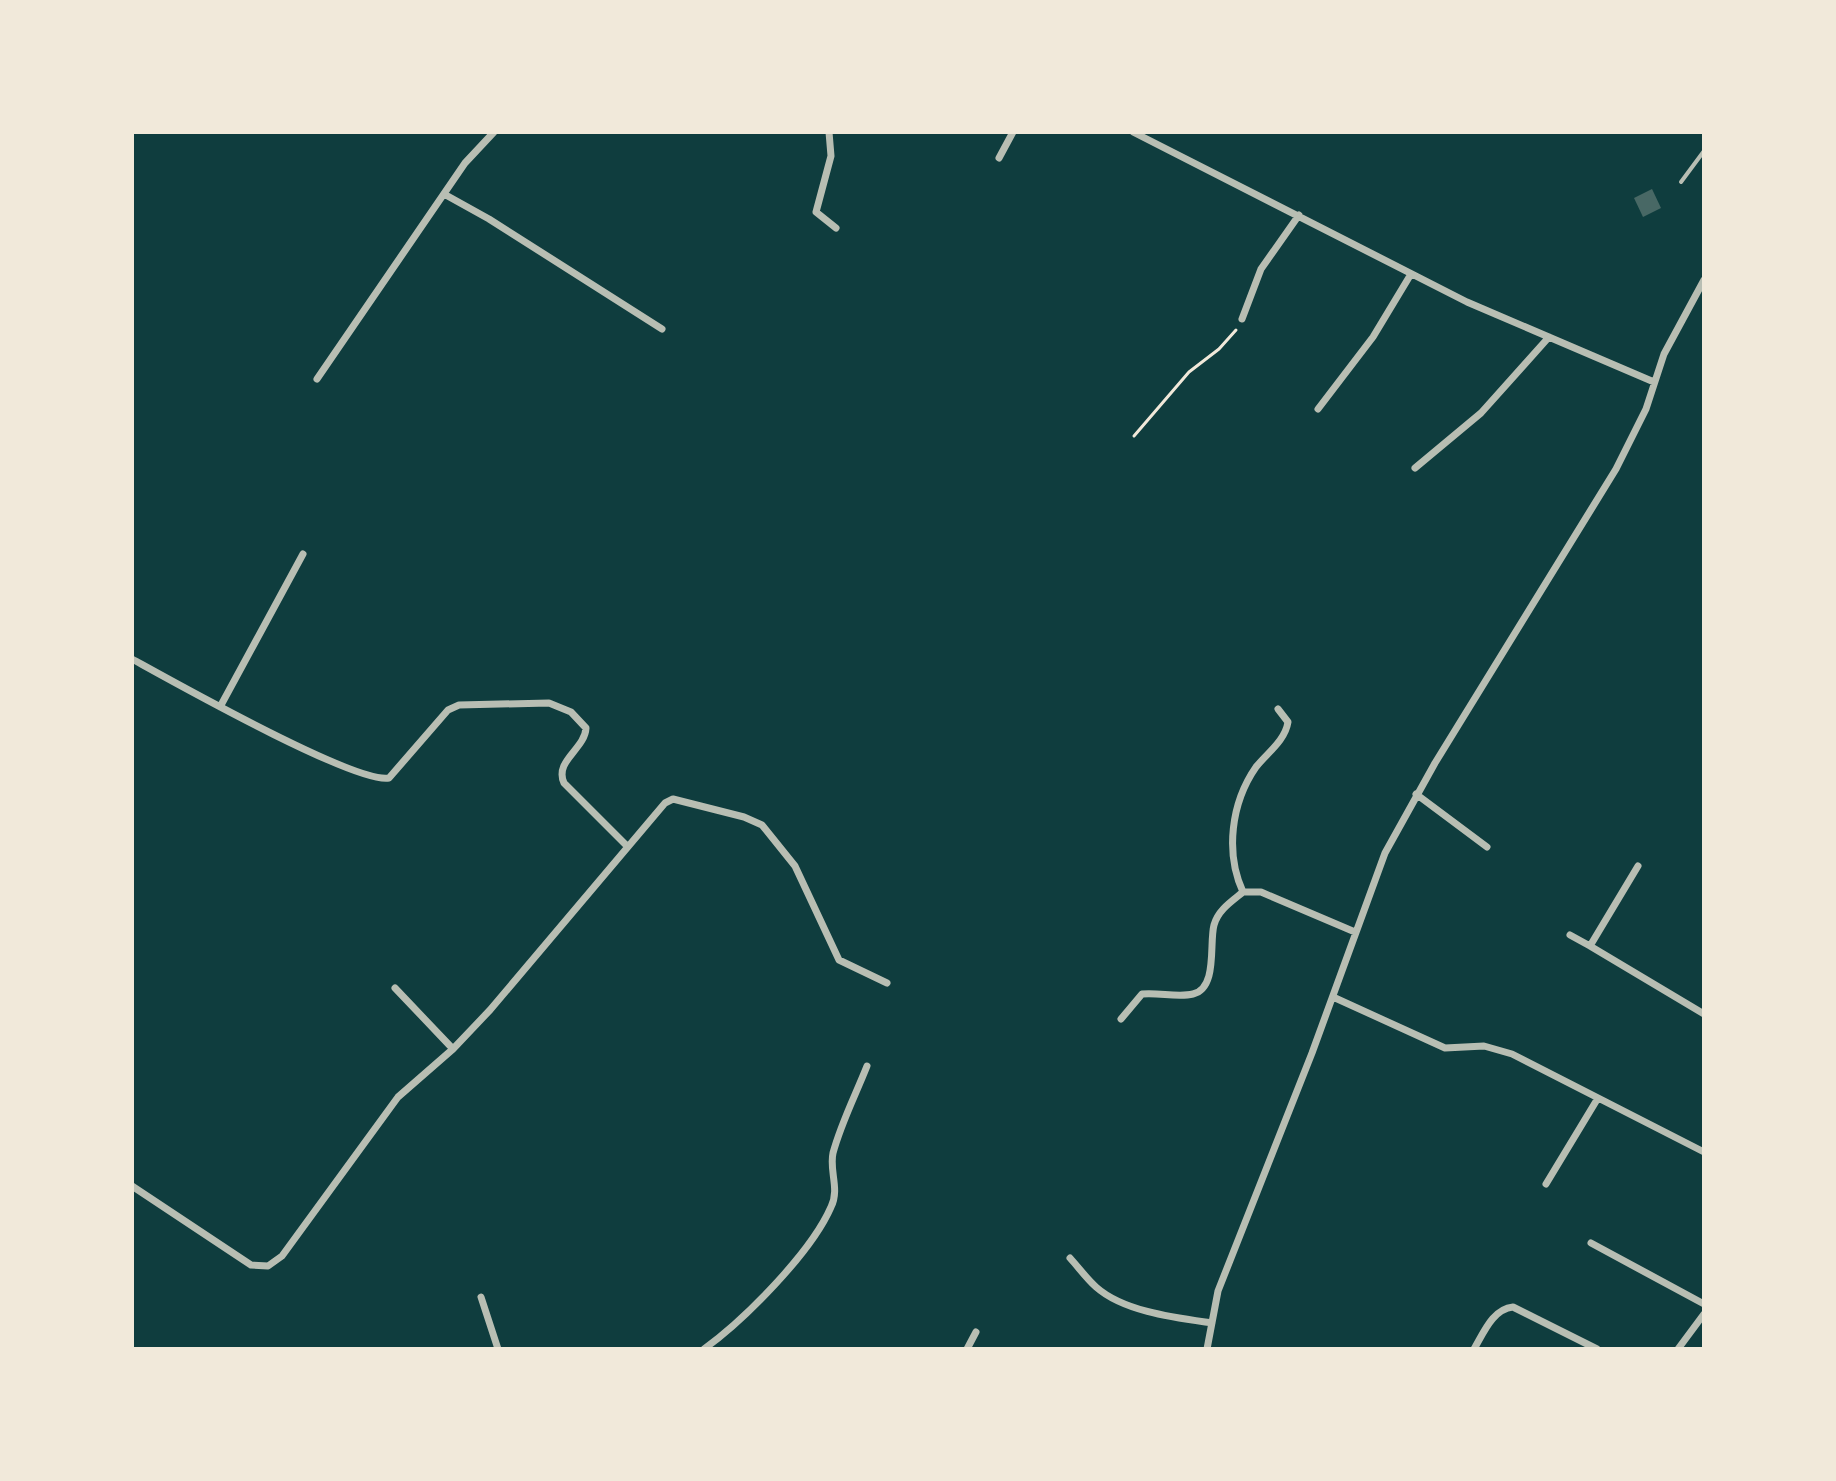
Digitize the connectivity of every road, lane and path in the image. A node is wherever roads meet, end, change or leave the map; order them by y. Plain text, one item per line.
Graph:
1 (494, 132) edge
2 (829, 132) edge
3 (1013, 132) edge
4 (1133, 132) edge
5 (1704, 151) edge
6 (999, 158) dead end
7 (1681, 182) dead end
8 (444, 194) junction
9 (1299, 215) junction
10 (836, 228) dead end
11 (1411, 274) junction
12 (1704, 280) edge
13 (1242, 319) joint
14 (662, 329) dead end
15 (1549, 337) junction
16 (317, 379) dead end
17 (1654, 382) junction
18 (1318, 409) dead end
19 (1134, 436) dead end
20 (1415, 468) dead end
21 (303, 554) dead end
22 (132, 659) edge
23 (220, 707) junction
24 (1278, 709) dead end
25 (1416, 794) junction
26 (627, 846) junction
27 (1487, 847) dead end
28 (1638, 866) dead end
29 (1243, 892) junction
30 (1355, 932) junction
31 (1570, 935) dead end
32 (1590, 946) junction
33 (887, 983) dead end
34 (395, 988) dead end
35 (1333, 997) junction
36 (1704, 1014) edge
37 (1121, 1019) dead end
38 (453, 1049) junction
39 (867, 1066) dead end
40 (1598, 1098) junction
41 (1704, 1152) edge
42 (1546, 1184) dead end
43 (132, 1186) edge
44 (1591, 1243) dead end
45 (1070, 1258) dead end
46 (481, 1297) dead end
47 (1704, 1304) edge
48 (1704, 1314) edge
49 (1212, 1323) junction
50 (976, 1332) dead end
51 (498, 1349) edge
52 (704, 1349) edge
53 (967, 1349) edge
54 (1207, 1349) edge
55 (1474, 1349) edge
56 (1597, 1349) edge
57 (1678, 1349) edge

1 - 8 street
2 - 10 street
3 - 6 street
4 - 9 street
5 - 7 lane
8 - 14 street
8 - 16 street
9 - 11 street
9 - 13 street
11 - 15 street
11 - 18 street
12 - 17 street
13 - 19 path
15 - 17 street
15 - 20 street
17 - 25 street
21 - 23 street
22 - 23 street
23 - 26 street
24 - 29 street
25 - 27 street
25 - 30 street
26 - 33 street
26 - 38 street
28 - 32 street
29 - 30 street
29 - 37 street
30 - 35 street
31 - 32 street
32 - 36 street
34 - 38 street
35 - 40 street
35 - 49 street
38 - 43 street
39 - 52 street
40 - 41 street
40 - 42 street
44 - 47 street
45 - 49 street
46 - 51 street
48 - 57 street
49 - 54 street
50 - 53 street
55 - 56 street

